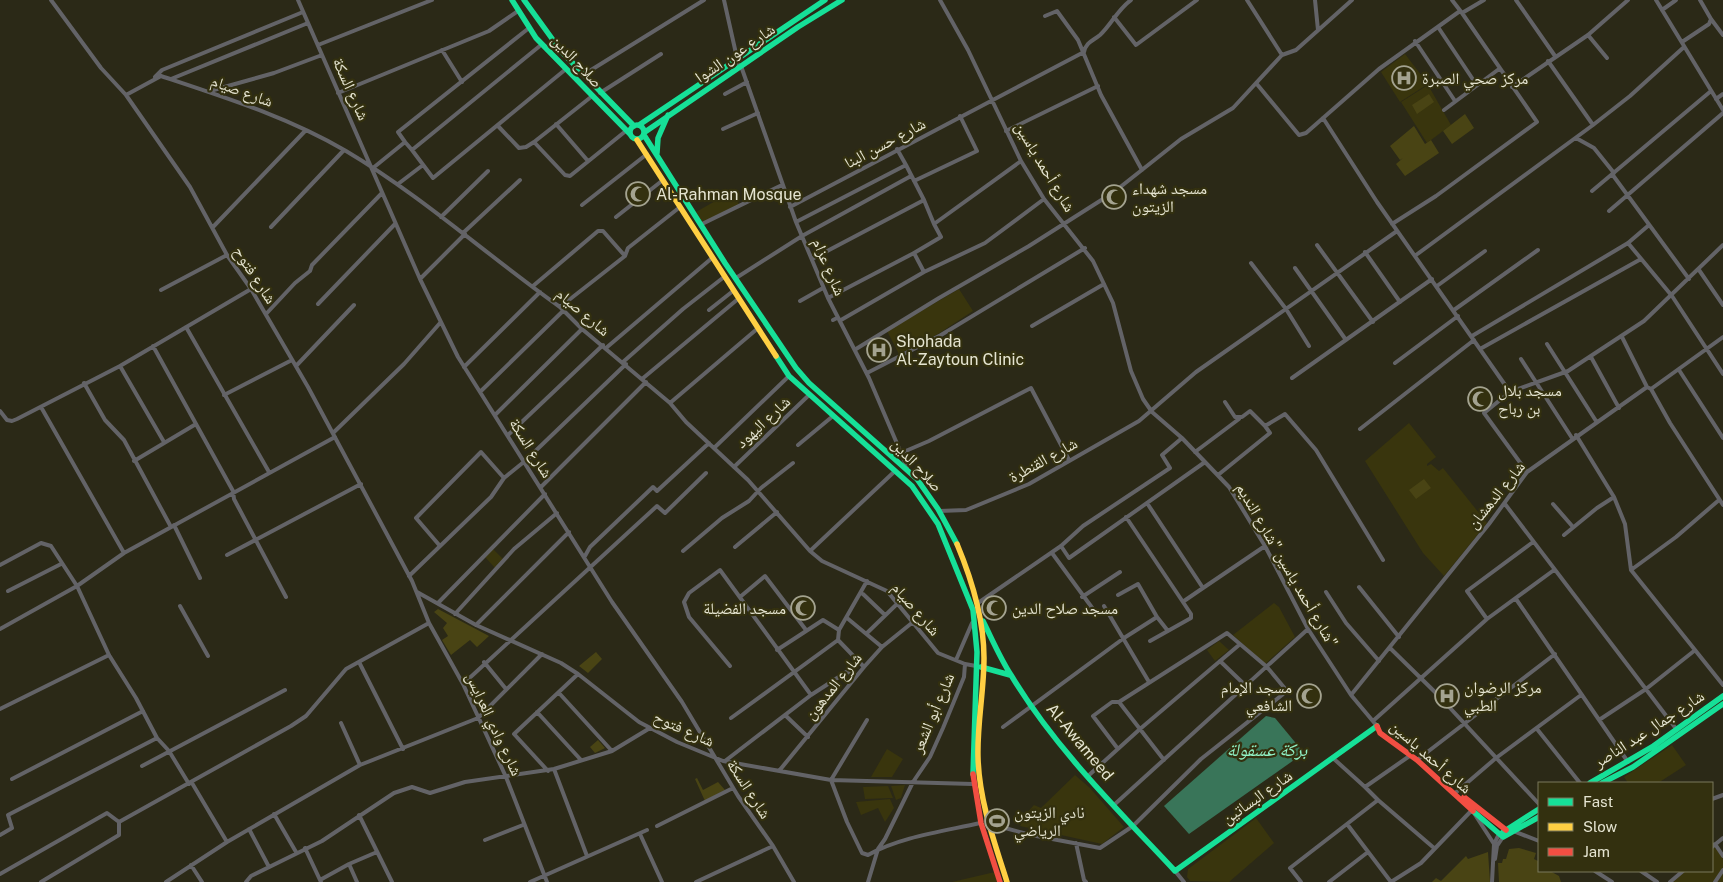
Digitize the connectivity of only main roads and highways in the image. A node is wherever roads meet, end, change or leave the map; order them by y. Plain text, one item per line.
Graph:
1 (512, 0) edge
2 (524, 0) edge
3 (825, 0) edge
4 (842, 0) edge
5 (668, 115) junction
6 (637, 125) junction
7 (629, 132) junction
8 (645, 134) junction
9 (637, 140) junction
10 (657, 155) junction
11 (977, 618) junction
12 (977, 666) junction
13 (984, 667) junction
14 (1010, 675) junction
15 (1723, 696) edge
16 (1723, 704) edge
17 (1375, 724) junction
18 (1418, 759) junction
19 (1592, 782) edge
20 (1604, 782) edge
21 (1455, 793) junction
22 (1538, 810) edge
23 (1538, 817) edge
24 (1506, 830) junction
25 (1501, 835) junction
26 (1175, 871) joint
27 (1000, 882) edge
28 (1007, 882) edge

1 - 7 main road, صلاح الدين
2 - 6 main road, صلاح الدين
3 - 6 main road, شارع عون الشوا
4 - 5 main road, شارع عون الشوا
5 - 8 main road, شارع عون الشوا
5 - 10 main road
6 - 7 main road
6 - 8 main road, صلاح الدين
7 - 9 main road, صلاح الدين
8 - 9 main road, شارع عون الشوا
8 - 10 main road, صلاح الدين
9 - 11 main road, صلاح الدين
10 - 11 main road, صلاح الدين
11 - 12 main road, صلاح الدين
11 - 13 main road, صلاح الدين
11 - 14 main road, Al-Awameed
12 - 13 main road
12 - 27 main road, صلاح الدين
13 - 14 main road
13 - 28 main road, صلاح الدين
14 - 26 main road, Al-Awameed
15 - 19 main road, شارع جمال عبد الناصر
16 - 20 main road, شارع جمال عبد الناصر
17 - 18 main road, شارع أحمد ياسين
17 - 18 main road, شارع أحمد ياسين
17 - 26 main road, شارع البساتين
18 - 21 main road, شارع أحمد ياسين
21 - 24 main road, شارع أحمد ياسين
21 - 25 main road, شارع أحمد ياسين
22 - 24 main road
23 - 25 main road
24 - 25 main road

